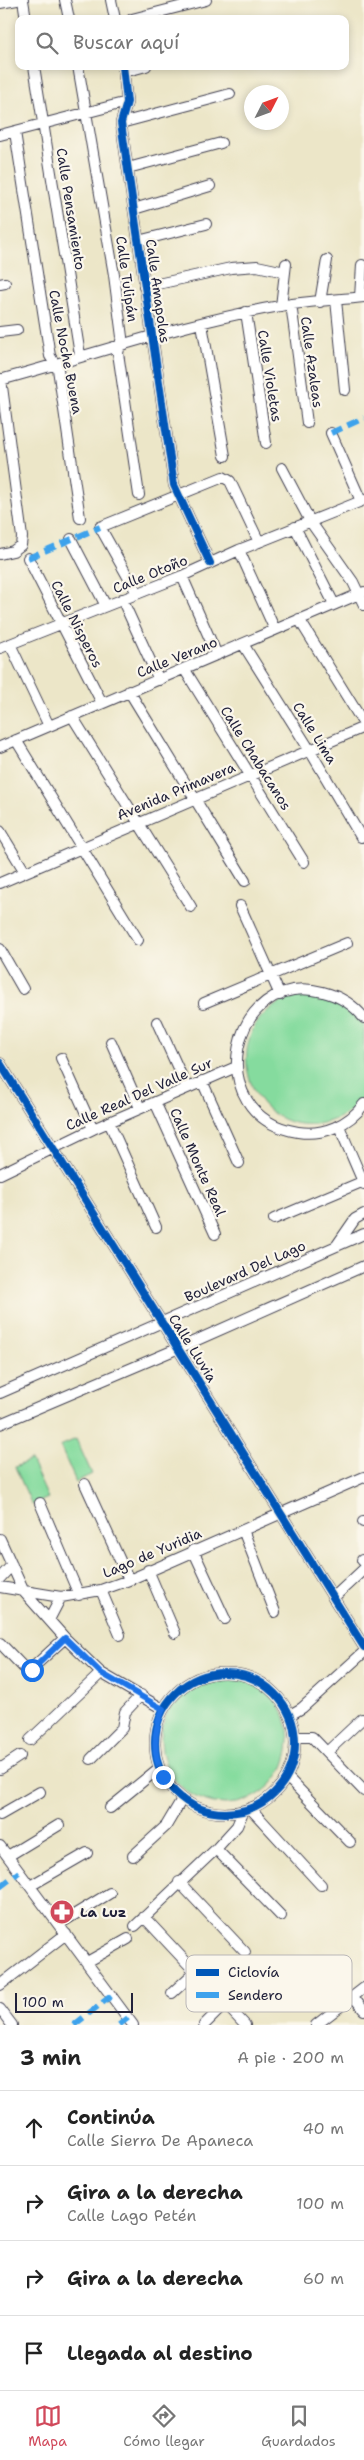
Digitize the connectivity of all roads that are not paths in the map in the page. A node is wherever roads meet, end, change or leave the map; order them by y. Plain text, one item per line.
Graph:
1 (17, 0) edge
2 (23, 0) edge
3 (65, 0) edge
4 (111, 0) edge
5 (206, 0) edge
6 (0, 3) edge
7 (25, 15) edge
8 (68, 15) edge
9 (114, 15) edge
10 (148, 15) edge
11 (35, 70) edge
12 (79, 70) edge
13 (124, 70) edge
14 (230, 94) dead end
15 (127, 102) junction
16 (87, 112) junction
17 (121, 123) junction
18 (44, 125) junction
19 (16, 132) junction
20 (0, 135) edge
21 (222, 143) dead end
22 (128, 168) junction
23 (210, 186) dead end
24 (134, 209) junction
25 (206, 224) dead end
26 (138, 241) junction
27 (327, 260) dead end
28 (362, 265) dead end
29 (144, 287) junction
30 (362, 297) edge
31 (336, 300) junction
32 (320, 302) junction
33 (286, 305) junction
34 (246, 312) junction
35 (202, 324) junction
36 (17, 330) dead end
37 (0, 332) edge
38 (151, 336) junction
39 (119, 345) junction
40 (80, 355) junction
41 (55, 363) junction
42 (1, 380) edge
43 (345, 390) dead end
44 (306, 423) dead end
45 (331, 433) dead end
46 (266, 443) dead end
47 (225, 456) dead end
48 (282, 468) dead end
49 (176, 491) junction
50 (139, 495) dead end
51 (362, 501) edge
52 (80, 518) dead end
53 (310, 520) junction
54 (295, 527) junction
55 (71, 539) dead end
56 (259, 542) junction
57 (239, 550) junction
58 (0, 554) edge
59 (28, 558) dead end
60 (210, 563) junction
61 (182, 576) junction
62 (137, 593) junction
63 (361, 593) edge
64 (122, 599) junction
65 (334, 604) junction
66 (364, 605) edge
67 (106, 606) junction
68 (299, 619) junction
69 (61, 624) junction
70 (275, 630) junction
71 (243, 644) junction
72 (5, 646) edge
73 (217, 655) junction
74 (185, 670) junction
75 (158, 680) junction
76 (129, 691) junction
77 (102, 703) junction
78 (72, 716) junction
79 (364, 725) edge
80 (49, 726) junction
81 (16, 740) junction
82 (0, 747) edge
83 (309, 749) junction
84 (250, 775) junction
85 (195, 798) junction
86 (138, 823) junction
87 (0, 831) edge
88 (361, 837) dead end
89 (82, 847) junction
90 (304, 862) dead end
91 (25, 872) junction
92 (245, 881) dead end
93 (0, 883) edge
94 (240, 906) dead end
95 (191, 908) dead end
96 (138, 940) dead end
97 (347, 943) dead end
98 (0, 949) edge
99 (271, 976) junction
100 (23, 989) dead end
101 (280, 995) junction
102 (204, 1003) dead end
103 (364, 1018) edge
104 (157, 1022) dead end
105 (111, 1042) dead end
106 (61, 1058) dead end
107 (0, 1064) edge
108 (236, 1067) junction
109 (202, 1081) junction
110 (186, 1088) junction
111 (155, 1102) junction
112 (364, 1104) edge
113 (140, 1108) junction
114 (109, 1122) junction
115 (339, 1126) junction
116 (92, 1129) junction
117 (51, 1148) junction
118 (239, 1163) dead end
119 (0, 1174) edge
120 (364, 1182) edge
121 (364, 1214) edge
122 (274, 1219) dead end
123 (156, 1227) dead end
124 (214, 1234) dead end
125 (364, 1234) edge
126 (336, 1247) junction
127 (364, 1266) edge
128 (352, 1271) junction
129 (364, 1274) edge
130 (162, 1322) junction
131 (179, 1348) junction
132 (0, 1393) edge
133 (0, 1424) edge
134 (364, 1477) edge
135 (85, 1484) dead end
136 (40, 1503) dead end
137 (281, 1514) junction
138 (243, 1530) junction
139 (0, 1539) edge
140 (193, 1550) junction
141 (363, 1564) edge
142 (12, 1565) junction
143 (148, 1570) junction
144 (0, 1578) edge
145 (129, 1580) junction
146 (0, 1587) edge
147 (101, 1590) junction
148 (24, 1592) junction
149 (79, 1595) junction
150 (61, 1597) junction
151 (333, 1598) junction
152 (275, 1612) dead end
153 (224, 1619) dead end
154 (49, 1620) junction
155 (175, 1633) dead end
156 (120, 1635) dead end
157 (65, 1638) junction
158 (0, 1643) edge
159 (364, 1647) edge
160 (364, 1652) edge
161 (101, 1673) junction
162 (141, 1695) junction
163 (163, 1709) junction
164 (290, 1715) junction
165 (362, 1719) dead end
166 (296, 1737) junction
167 (30, 1740) dead end
168 (327, 1752) junction
169 (20, 1756) dead end
170 (91, 1759) dead end
171 (159, 1768) junction
172 (0, 1769) edge
173 (287, 1777) junction
174 (362, 1783) edge
175 (40, 1792) dead end
176 (182, 1799) junction
177 (110, 1808) dead end
178 (247, 1811) junction
179 (0, 1814) edge
180 (59, 1825) dead end
181 (350, 1842) dead end
182 (0, 1846) edge
183 (216, 1849) junction
184 (87, 1853) dead end
185 (8, 1856) junction
186 (133, 1856) dead end
187 (179, 1882) junction
188 (321, 1885) dead end
189 (30, 1886) junction
190 (110, 1893) dead end
191 (280, 1916) dead end
192 (144, 1917) junction
193 (59, 1924) junction
194 (136, 1926) dead end
195 (66, 1934) junction
196 (128, 1939) dead end
197 (245, 1952) dead end
198 (87, 1962) junction
199 (186, 1962) edge
200 (186, 1980) edge
201 (0, 1985) edge
202 (364, 1988) edge
203 (172, 1993) dead end
204 (354, 1997) joint
205 (0, 2009) edge
206 (364, 2010) edge
207 (217, 2012) edge
208 (233, 2012) edge
209 (334, 2012) edge
210 (12, 2025) edge
211 (133, 2025) edge
212 (204, 2025) edge
213 (245, 2025) edge
214 (316, 2025) edge

1 - 6 street
2 - 7 street
3 - 8 street
4 - 9 street
5 - 10 street
11 - 18 street, Calle Pensamiento
12 - 16 street, Calle Tulipán
13 - 15 street
14 - 17 street
15 - 16 street
15 - 17 street, Calle Amapolas
16 - 18 street
16 - 39 street, Calle Tulipán
17 - 22 street, Calle Amapolas
18 - 19 street
18 - 40 street, Calle Pensamiento
19 - 20 street
19 - 41 street, Calle Noche Buena
21 - 22 street
22 - 24 street, Calle Amapolas
23 - 24 street
24 - 26 street, Calle Amapolas
25 - 26 street
26 - 29 street, Calle Amapolas
27 - 32 street
28 - 30 street
29 - 33 street, Calle Azaleas
29 - 38 street, Calle Amapolas
30 - 31 street
31 - 32 street
31 - 43 street
32 - 33 street
33 - 34 street
33 - 44 street, Calle Azaleas
34 - 35 street
34 - 46 street, Calle Violetas
35 - 38 street
35 - 47 street
36 - 37 street
38 - 39 street
38 - 49 street, Calle Amapolas
39 - 40 street
39 - 50 street, Calle Tulipán
40 - 41 street
41 - 42 street
41 - 52 street, Calle Noche Buena
42 - 58 street
45 - 51 street
48 - 53 street
49 - 56 street
49 - 60 street, Calle Amapolas
49 - 62 street
51 - 53 street, Calle Otoño
53 - 54 street, Calle Otoño
53 - 63 street
54 - 56 street, Calle Otoño
54 - 65 street
55 - 67 street
56 - 57 street, Calle Otoño
57 - 60 street, Calle Otoño
57 - 70 street
59 - 69 street, Calle Nisperos
60 - 61 street, Calle Otoño
61 - 62 street, Calle Otoño
61 - 73 street
62 - 64 street, Calle Otoño
63 - 65 street, Calle Verano
63 - 66 street
64 - 67 street, Calle Otoño
64 - 75 street
65 - 68 street, Calle Verano
67 - 69 street, Calle Otoño
68 - 70 street, Calle Verano
68 - 79 street
69 - 72 street, Calle Otoño
69 - 77 street, Calle Nisperos
70 - 71 street, Calle Verano
71 - 73 street, Calle Verano
71 - 83 street, Calle Lima
72 - 80 street
73 - 74 street, Calle Verano
74 - 75 street, Calle Verano
74 - 84 street, Calle Chabacanos
75 - 76 street, Calle Verano
76 - 77 street, Calle Verano
76 - 85 street
77 - 78 street, Calle Verano
78 - 80 street, Calle Verano
78 - 86 street
79 - 83 street, Avenida Primavera
80 - 81 street, Calle Verano
81 - 82 street, Calle Verano
81 - 89 street
83 - 84 street, Avenida Primavera
83 - 88 street, Calle Lima
84 - 85 street, Avenida Primavera
84 - 90 street, Calle Chabacanos
85 - 86 street, Avenida Primavera
85 - 92 street
86 - 89 street, Avenida Primavera
86 - 95 street
87 - 91 street
89 - 91 street, Avenida Primavera
89 - 96 street
91 - 93 street, Avenida Primavera
94 - 99 street
97 - 99 street
98 - 100 street
99 - 101 street
99 - 102 street
101 - 103 street
101 - 108 street
104 - 110 street
105 - 113 street
106 - 116 street
107 - 117 street, Calle Lluvia
108 - 109 street, Calle Real Del Valle Sur
108 - 115 street
109 - 110 street, Calle Real Del Valle Sur
109 - 118 street
110 - 111 street, Calle Real Del Valle Sur
111 - 113 street, Calle Real Del Valle Sur
111 - 124 street, Calle Monte Real
112 - 115 street
113 - 114 street, Calle Real Del Valle Sur
114 - 116 street, Calle Real Del Valle Sur
114 - 123 street
115 - 120 street
116 - 117 street, Calle Real Del Valle Sur
117 - 119 street, Calle Real Del Valle Sur
117 - 130 street, Calle Lluvia
120 - 122 street
121 - 126 street
125 - 126 street, Boulevard Del Lago
126 - 130 street, Boulevard Del Lago
127 - 128 street
128 - 129 street
128 - 131 street
130 - 131 street, Calle Lluvia
130 - 132 street, Boulevard Del Lago
131 - 133 street
131 - 137 street, Calle Lluvia
134 - 137 street, Lago de Yuridia
135 - 145 street
136 - 149 street
137 - 138 street, Lago de Yuridia
137 - 151 street, Calle Lluvia
138 - 140 street, Lago de Yuridia
138 - 152 street
139 - 142 street
140 - 143 street, Lago de Yuridia
140 - 153 street
141 - 151 street
142 - 144 street
142 - 148 street
143 - 145 street, Lago de Yuridia
143 - 155 street
145 - 147 street, Lago de Yuridia
146 - 148 street, Lago de Yuridia
147 - 149 street, Lago de Yuridia
147 - 156 street
148 - 150 street, Lago de Yuridia
148 - 154 street
149 - 150 street, Lago de Yuridia
150 - 154 street
151 - 159 street, Calle Lluvia
154 - 157 street
157 - 158 street
157 - 161 street
160 - 164 street
161 - 162 street
161 - 167 street
162 - 163 street
162 - 170 street
163 - 164 street
163 - 171 street
164 - 166 street
165 - 168 street
166 - 168 street
166 - 173 street
168 - 174 street
169 - 172 street
171 - 176 street
171 - 177 street
173 - 178 street
173 - 181 street
175 - 179 street
176 - 178 street
176 - 186 street
178 - 183 street
178 - 188 street
180 - 185 street
182 - 185 street
183 - 187 street
183 - 191 street
184 - 189 street
185 - 189 street
187 - 192 street
187 - 197 street
189 - 193 street
190 - 193 street
192 - 194 street
192 - 199 street
193 - 195 street
195 - 198 street
195 - 201 street
196 - 198 street
198 - 211 street
200 - 203 street
202 - 204 street
204 - 206 street
205 - 210 street
207 - 212 street
208 - 213 street
209 - 214 street

